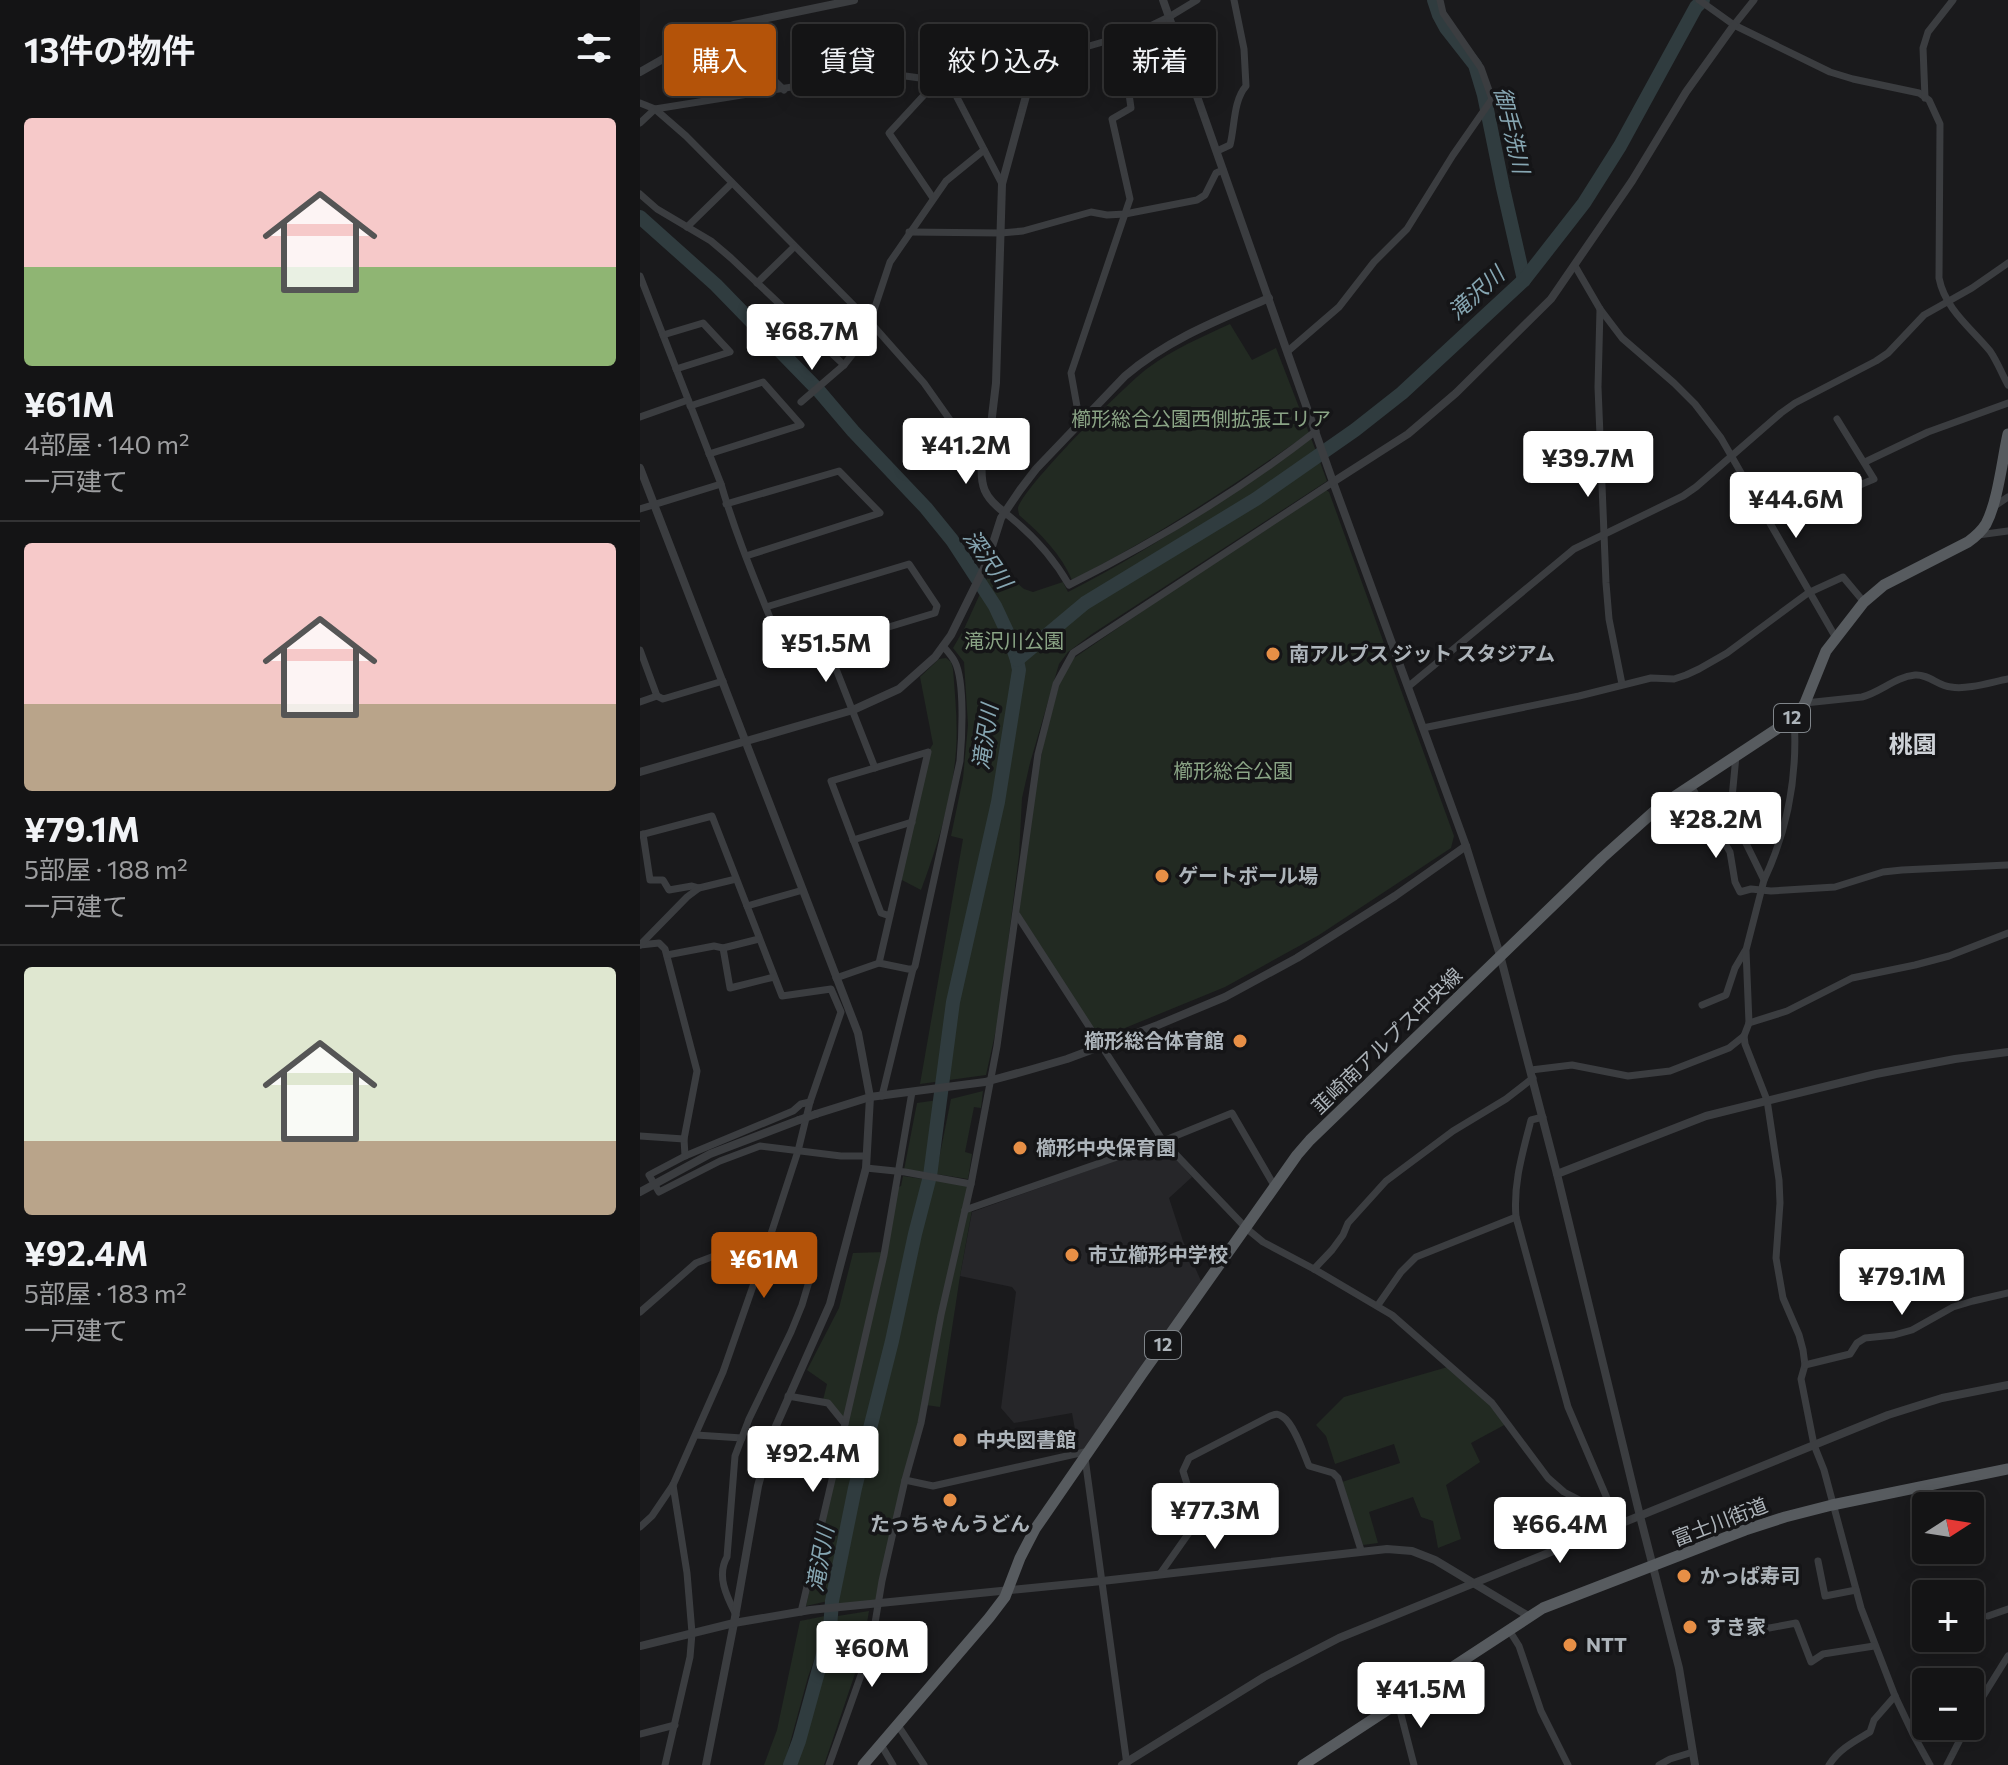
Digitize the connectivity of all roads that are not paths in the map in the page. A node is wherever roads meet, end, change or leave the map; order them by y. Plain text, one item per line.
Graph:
1 (854, 0) edge
2 (1163, 0) edge
3 (1197, 0) edge
4 (1234, 0) edge
5 (1440, 0) edge
6 (1699, 0) edge
7 (1754, 0) edge
8 (1953, 0) edge
9 (1188, 3) edge
10 (1169, 17) junction
11 (739, 24) edge
12 (1155, 24) edge
13 (1734, 25) junction
14 (664, 58) edge
15 (640, 72) edge
16 (920, 78) edge
17 (776, 82) edge
18 (784, 90) junction
19 (923, 96) edge
20 (956, 96) edge
21 (1026, 96) edge
22 (1129, 96) edge
23 (1925, 98) junction
24 (640, 103) edge
25 (655, 109) junction
26 (640, 123) edge
27 (984, 150) junction
28 (1217, 151) junction
29 (1223, 170) junction
30 (732, 183) junction
31 (1002, 184) junction
32 (640, 194) edge
33 (933, 198) junction
34 (1125, 214) junction
35 (687, 227) junction
36 (909, 232) junction
37 (1001, 233) junction
38 (794, 247) junction
39 (2008, 263) edge
40 (1575, 266) junction
41 (640, 276) edge
42 (757, 283) junction
43 (1269, 298) junction
44 (1947, 302) junction
45 (1600, 309) junction
46 (870, 322) junction
47 (663, 335) junction
48 (1288, 351) junction
49 (844, 365) junction
50 (676, 369) junction
51 (2008, 385) edge
52 (801, 402) dead end
53 (689, 403) junction
54 (2008, 403) edge
55 (640, 417) edge
56 (1837, 419) dead end
57 (1080, 423) junction
58 (1316, 432) junction
59 (960, 434) joint
60 (2008, 434) edge
61 (709, 454) junction
62 (1732, 455) junction
63 (982, 461) junction
64 (1865, 462) junction
65 (640, 468) edge
66 (1332, 479) junction
67 (721, 484) junction
68 (2008, 497) edge
69 (726, 504) junction
70 (654, 505) junction
71 (1992, 508) junction
72 (640, 509) edge
73 (1004, 512) junction
74 (1763, 513) junction
75 (2008, 531) edge
76 (1605, 534) junction
77 (1978, 535) junction
78 (746, 556) junction
79 (1808, 593) junction
80 (1864, 602) junction
81 (766, 607) junction
82 (1836, 638) junction
83 (827, 646) junction
84 (943, 646) junction
85 (640, 650) edge
86 (2008, 679) edge
87 (723, 681) junction
88 (1622, 684) junction
89 (1409, 686) junction
90 (657, 696) junction
91 (640, 702) edge
92 (1805, 703) junction
93 (853, 710) junction
94 (1794, 716) junction
95 (1423, 728) junction
96 (745, 741) junction
97 (1736, 756) junction
98 (875, 768) junction
99 (640, 772) edge
100 (1691, 786) junction
101 (912, 822) junction
102 (1740, 831) junction
103 (642, 835) edge
104 (1721, 837) junction
105 (853, 840) junction
106 (1466, 846) junction
107 (2007, 865) edge
108 (736, 879) junction
109 (1764, 880) junction
110 (699, 888) junction
111 (803, 890) junction
112 (1761, 890) junction
113 (747, 906) junction
114 (1017, 915) junction
115 (890, 916) junction
116 (2008, 933) edge
117 (759, 939) junction
118 (640, 945) edge
119 (723, 948) junction
120 (1746, 950) junction
121 (667, 955) junction
122 (1500, 955) junction
123 (879, 963) junction
124 (913, 969) junction
125 (774, 977) junction
126 (836, 978) junction
127 (1702, 1005) dead end
128 (1749, 1023) junction
129 (1744, 1036) junction
130 (1101, 1046) junction
131 (2008, 1052) edge
132 (1532, 1074) junction
133 (988, 1081) junction
134 (915, 1092) junction
135 (882, 1096) junction
136 (870, 1097) junction
137 (1767, 1100) junction
138 (810, 1102) junction
139 (1543, 1117) junction
140 (640, 1136) edge
141 (684, 1139) junction
142 (1163, 1141) junction
143 (798, 1151) junction
144 (685, 1156) junction
145 (866, 1156) junction
146 (866, 1168) junction
147 (902, 1172) junction
148 (1557, 1174) junction
149 (654, 1183) junction
150 (971, 1184) junction
151 (1275, 1187) junction
152 (640, 1192) edge
153 (965, 1210) junction
154 (1516, 1217) junction
155 (1246, 1228) junction
156 (768, 1243) junction
157 (813, 1268) dead end
158 (1314, 1269) junction
159 (2008, 1293) edge
160 (1378, 1305) junction
161 (640, 1312) edge
162 (1805, 1365) junction
163 (2008, 1385) edge
164 (788, 1396) junction
165 (845, 1424) junction
166 (696, 1435) junction
167 (742, 1438) junction
168 (1814, 1445) junction
169 (1087, 1454) junction
170 (2008, 1469) edge
171 (905, 1480) junction
172 (673, 1485) junction
173 (1832, 1505) junction
174 (1611, 1508) junction
175 (1640, 1516) junction
176 (1618, 1524) junction
177 (640, 1527) edge
178 (1361, 1550) junction
179 (1818, 1561) dead end
180 (1653, 1567) junction
181 (1160, 1574) junction
182 (1102, 1581) junction
183 (1473, 1583) junction
184 (1008, 1589) junction
185 (1856, 1590) junction
186 (877, 1604) junction
187 (2008, 1609) edge
188 (805, 1611) junction
189 (1988, 1616) dead end
190 (1530, 1617) junction
191 (735, 1619) junction
192 (1764, 1629) dead end
193 (1509, 1630) junction
194 (692, 1633) junction
195 (640, 1646) edge
196 (1874, 1646) junction
197 (2008, 1656) edge
198 (1984, 1695) edge
199 (1895, 1696) junction
200 (1398, 1703) junction
201 (897, 1724) junction
202 (675, 1725) junction
203 (640, 1734) edge
204 (1960, 1740) edge
205 (880, 1743) junction
206 (1693, 1752) junction
207 (1125, 1764) edge
208 (665, 1765) edge
209 (706, 1765) edge
210 (829, 1765) edge
211 (863, 1765) edge
212 (893, 1765) edge
213 (924, 1765) edge
214 (1303, 1765) edge
215 (1414, 1765) edge
216 (1568, 1765) edge
217 (1659, 1765) edge
218 (1695, 1765) edge
219 (1829, 1765) edge
220 (1930, 1765) edge
221 (1947, 1765) edge

1 - 11 street
2 - 10 street
3 - 9 street
4 - 28 street
5 - 48 street
6 - 13 street
7 - 13 street
8 - 23 street
9 - 10 street
10 - 12 street
10 - 28 street
13 - 23 street
13 - 40 street
14 - 15 street
16 - 18 street
17 - 18 street
18 - 25 street
19 - 33 street
20 - 27 street
21 - 31 street
22 - 34 street
23 - 44 street
24 - 25 street
25 - 26 street
25 - 30 street
27 - 31 street
27 - 33 street
28 - 29 street
29 - 34 street
29 - 43 street
30 - 35 street
30 - 38 street
31 - 37 street
32 - 35 street
33 - 36 street
34 - 37 street
34 - 57 street
35 - 42 street
36 - 37 street
36 - 46 street
37 - 63 street
38 - 42 street
38 - 46 street
39 - 44 street
40 - 45 street
40 - 66 street
41 - 47 street
42 - 49 street
43 - 48 street
43 - 57 street
44 - 51 street
44 - 62 street
45 - 62 street
45 - 76 street
46 - 49 street
46 - 59 street
47 - 50 street
47 - 50 street
48 - 58 street
49 - 52 street
50 - 53 street
53 - 55 street
53 - 61 street
53 - 61 street
54 - 64 street
56 - 64 street
57 - 73 street
58 - 66 street
58 - 73 street
59 - 63 street
60 - 71 main road
61 - 67 street
62 - 74 street
62 - 76 street
63 - 73 street
64 - 74 street
65 - 70 street
66 - 89 street
66 - 114 street
67 - 69 street
67 - 70 street
68 - 71 street
69 - 78 street
69 - 78 street
70 - 72 street
70 - 87 street
71 - 77 main road
73 - 84 street
74 - 79 street
75 - 77 street
76 - 88 street
76 - 89 street
77 - 80 main road, 韮崎南アルプス中央線 / 12
78 - 81 street
79 - 80 street
79 - 82 street
79 - 88 street
80 - 82 main road, 韮崎南アルプス中央線 / 12
81 - 83 street
81 - 83 street
82 - 92 main road, 韮崎南アルプス中央線 / 12
83 - 93 street
84 - 93 street
84 - 124 street
85 - 90 street
86 - 92 street
87 - 90 street
87 - 96 street
88 - 95 street
89 - 95 street
90 - 91 street
92 - 94 main road, 韮崎南アルプス中央線 / 12
93 - 96 street
93 - 98 street
94 - 97 main road, 韮崎南アルプス中央線 / 12
94 - 109 street
95 - 106 street
96 - 99 street
96 - 111 street
97 - 100 main road, 韮崎南アルプス中央線 / 12
97 - 102 street
98 - 101 street
98 - 105 street
100 - 104 street
100 - 122 main road, 韮崎南アルプス中央線 / 12
101 - 105 street
101 - 115 street
102 - 104 street
102 - 109 street
103 - 108 street
103 - 110 street
104 - 112 street
105 - 115 street
106 - 122 street
106 - 130 street
107 - 112 street
108 - 110 street
108 - 113 street
109 - 112 street
110 - 118 street
111 - 113 street
111 - 126 street
112 - 120 street
113 - 117 street
114 - 130 street
114 - 133 street
115 - 123 street
116 - 128 street
117 - 119 street
117 - 125 street
118 - 121 street
119 - 121 street
119 - 125 street
120 - 127 street
120 - 128 street
121 - 141 street
122 - 132 street
122 - 151 main road, 韮崎南アルプス中央線 / 12
123 - 124 street
123 - 126 street
124 - 135 street
125 - 138 street
126 - 136 street
128 - 129 street
129 - 132 street
129 - 137 street
130 - 133 street
130 - 142 street
131 - 137 street
132 - 139 street
132 - 158 street
133 - 134 street
133 - 150 street
134 - 135 street
134 - 147 street
135 - 136 street
136 - 145 street
136 - 149 street, bridge
137 - 148 street
137 - 162 street
138 - 143 street
138 - 144 street
139 - 148 street
139 - 154 street
140 - 141 street
141 - 144 street
142 - 151 street
142 - 153 street
142 - 155 street
143 - 145 street
143 - 149 street
143 - 156 street
144 - 149 street
145 - 146 street
146 - 147 street
146 - 164 street
147 - 150 street
147 - 165 street
148 - 175 street
149 - 152 street
150 - 153 street
151 - 155 main road, 韮崎南アルプス中央線 / 12
153 - 171 street
154 - 160 street
154 - 174 street
155 - 158 street
155 - 169 main road, 韮崎南アルプス中央線 / 12
156 - 161 street
156 - 166 street
157 - 167 street
158 - 160 street
159 - 162 street
160 - 174 street
162 - 168 street
163 - 168 street
164 - 165 street
164 - 191 street
165 - 188 street
166 - 167 street
166 - 172 street
167 - 191 street
168 - 173 street
168 - 175 street
169 - 171 street
169 - 182 street
169 - 184 main road, 韮崎南アルプス中央線 / 12
170 - 173 main road, 富士川街道
171 - 186 street
172 - 177 street
172 - 194 street
173 - 180 main road, 富士川街道
173 - 185 street
174 - 176 street
175 - 176 street
175 - 180 street
176 - 183 street
178 - 181 street
178 - 181 street
178 - 183 street
179 - 185 street
180 - 190 main road, 富士川街道
180 - 206 street
181 - 182 street
182 - 184 street
182 - 207 street
183 - 190 street
183 - 207 street
184 - 186 street
184 - 201 main road, 韮崎南アルプス中央線 / 12
185 - 196 street
186 - 188 street
186 - 210 street
187 - 189 street
188 - 191 street
190 - 193 main road, 富士川街道
191 - 194 street
191 - 209 street
192 - 196 street
193 - 200 main road, 富士川街道
193 - 216 street
194 - 195 street
194 - 202 street
196 - 199 street
197 - 198 street
199 - 219 street
199 - 220 street
200 - 214 main road, 富士川街道
200 - 215 street
201 - 205 main road, 韮崎南アルプス中央線 / 12
201 - 213 street
202 - 203 street
202 - 208 street
204 - 221 street
205 - 211 main road, 韮崎南アルプス中央線 / 12
205 - 212 street
206 - 217 street
206 - 218 street

